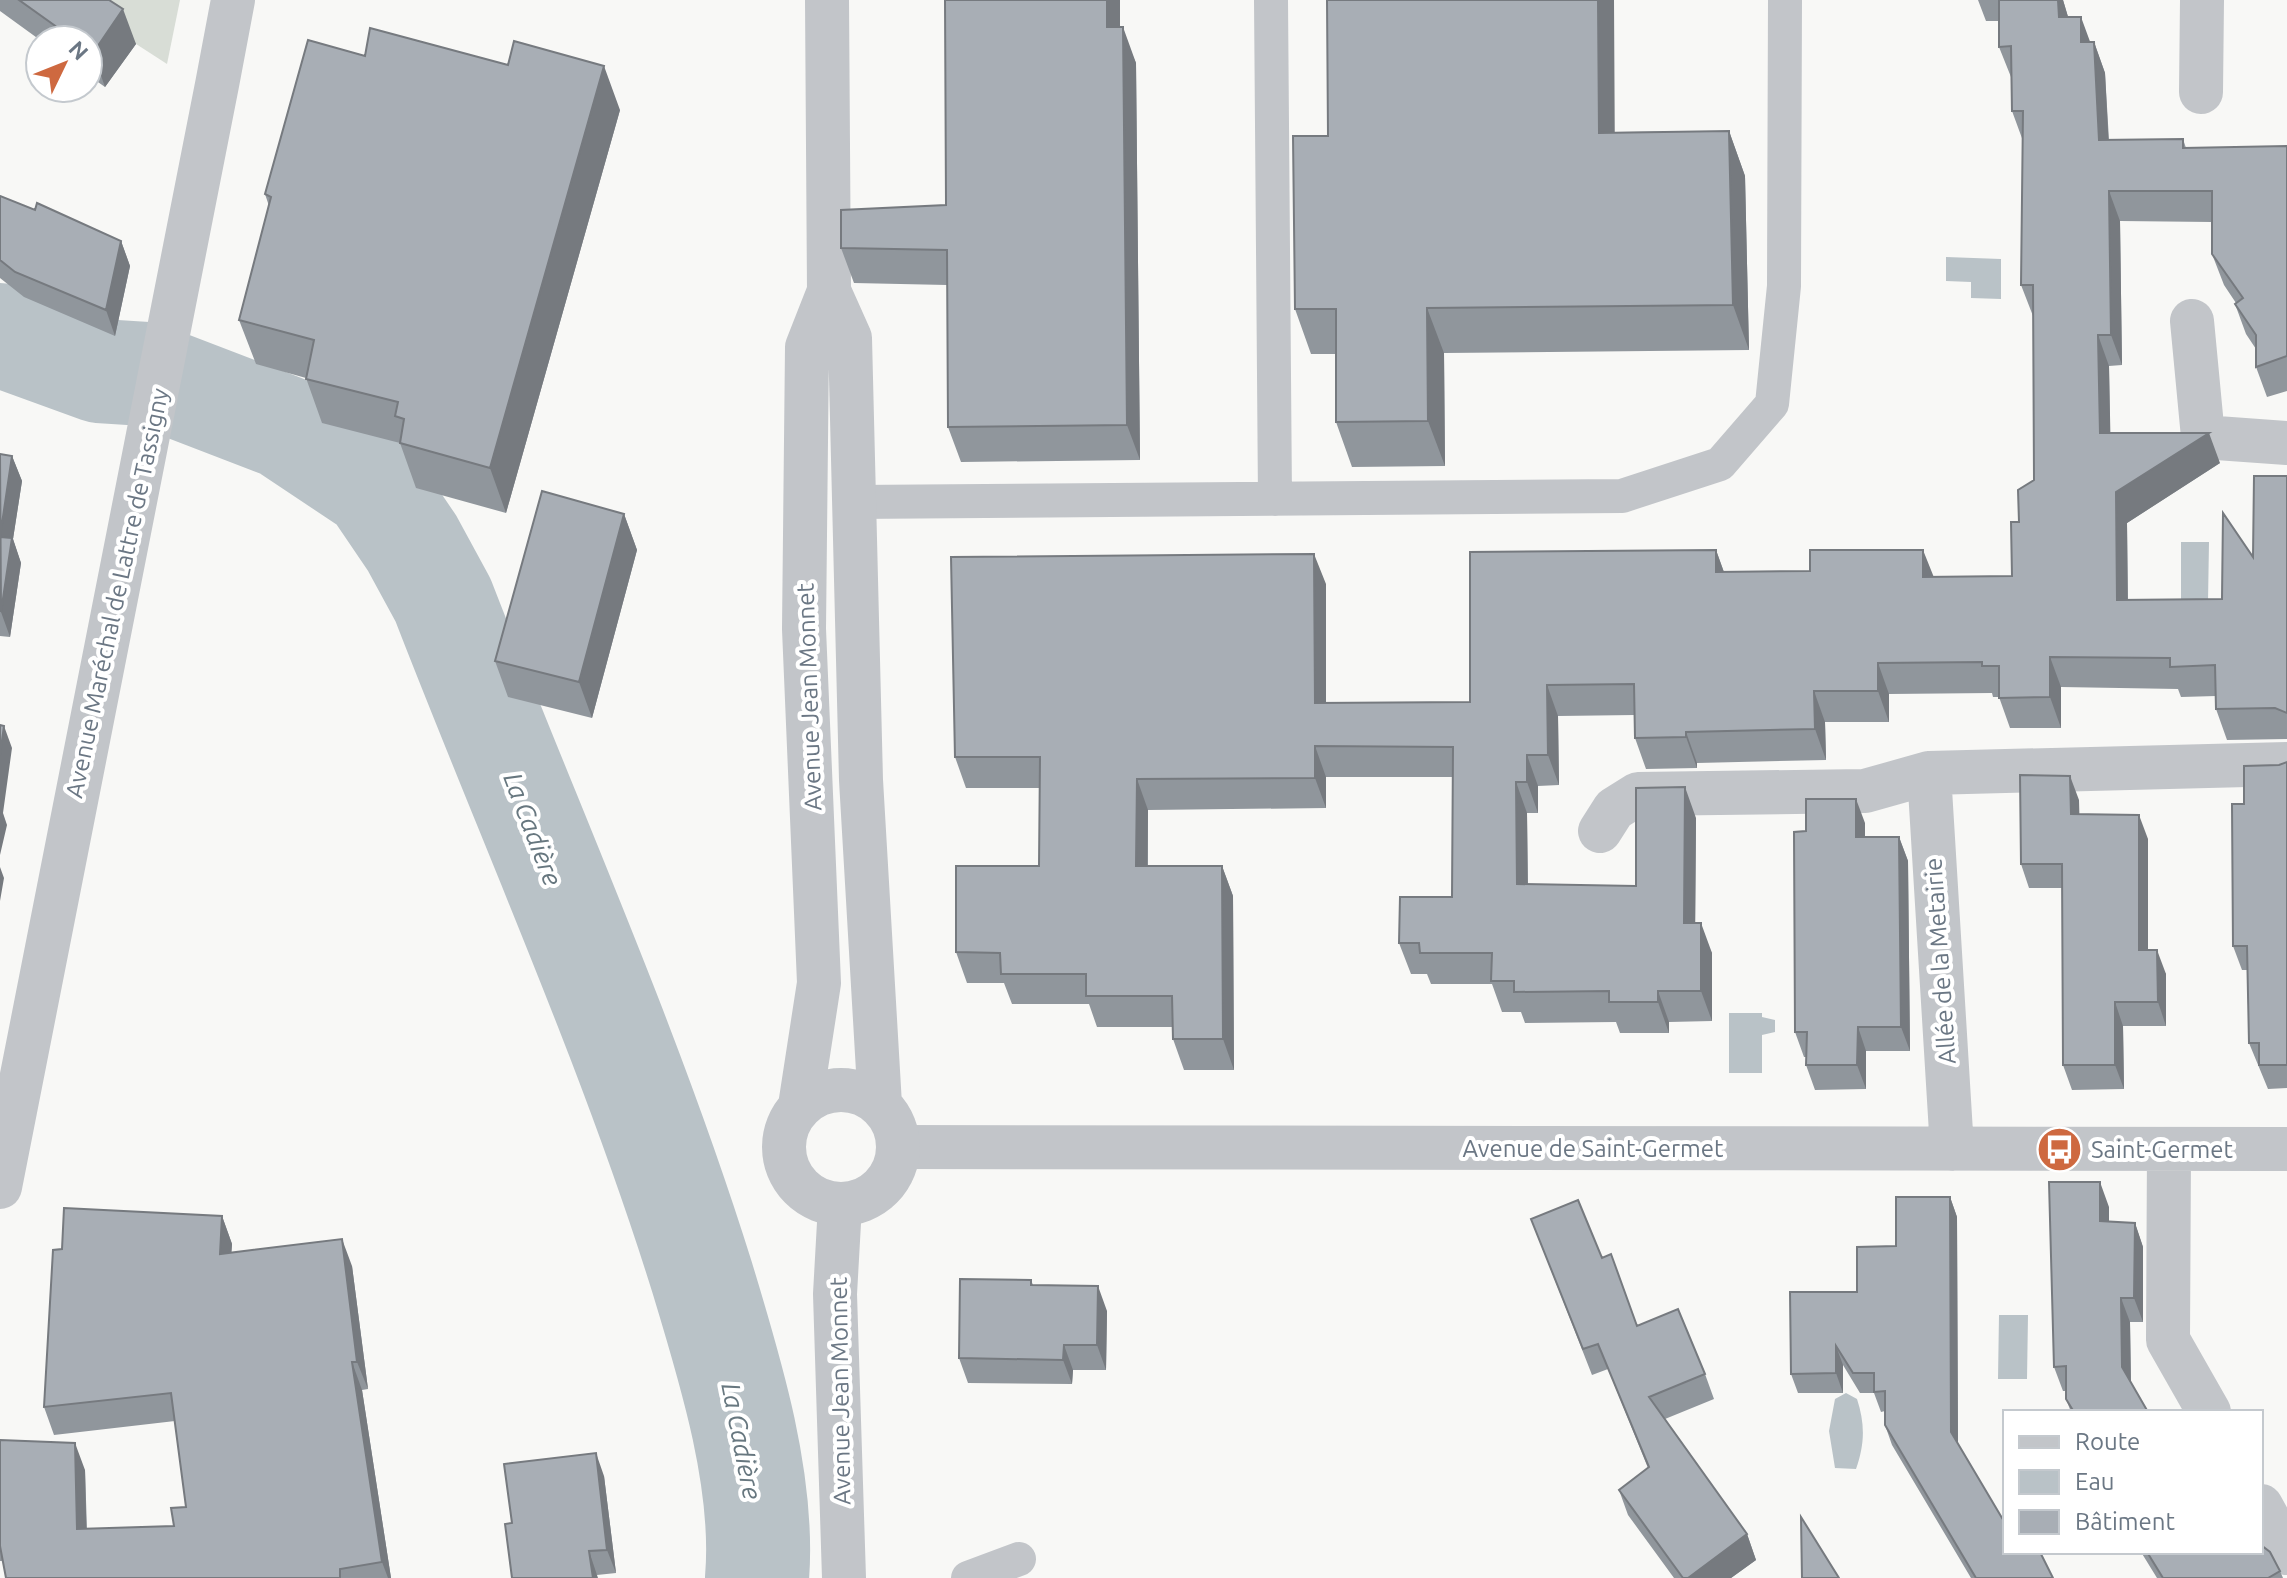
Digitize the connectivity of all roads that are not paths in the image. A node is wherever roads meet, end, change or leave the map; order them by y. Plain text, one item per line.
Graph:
1 (233, 0) edge
2 (827, 0) edge
3 (1271, 0) edge
4 (1785, 0) edge
5 (2202, 0) edge
6 (2201, 92) dead end
7 (829, 291) junction
8 (2192, 321) dead end
9 (2287, 443) edge
10 (1275, 499) junction
11 (854, 502) junction
12 (2287, 764) edge
13 (1929, 773) junction
14 (1600, 831) dead end
15 (13, 1047) edge
16 (880, 1105) junction
17 (800, 1106) junction
18 (898, 1147) junction
19 (1952, 1149) junction
20 (2169, 1149) junction
21 (2287, 1149) edge
22 (0, 1187) edge
23 (840, 1205) junction
24 (2208, 1410) edge
25 (2263, 1510) edge
26 (2287, 1553) edge
27 (1019, 1559) dead end
28 (844, 1578) edge
29 (968, 1578) edge

1 - 15 street, Avenue Maréchal de Lattre de Tassigny
2 - 7 street, Avenue Jean Monnet
3 - 10 lane
4 - 10 lane
5 - 6 street
7 - 11 street, Avenue Jean Monnet
7 - 17 street, Avenue Jean Monnet
8 - 9 street
10 - 11 lane
11 - 16 street, Avenue Jean Monnet
12 - 13 street
13 - 14 street
13 - 19 street, Allée de la Metairie
15 - 22 street, Avenue Maréchal de Lattre de Tassigny
16 - 17 street
16 - 18 street
17 - 23 street
18 - 19 street, Avenue de Saint-Germet
18 - 23 street
19 - 20 street, Avenue de Saint-Germet
20 - 21 street, Avenue de Saint-Germet
20 - 24 street
23 - 28 street, Avenue Jean Monnet
25 - 26 street
27 - 29 lane

